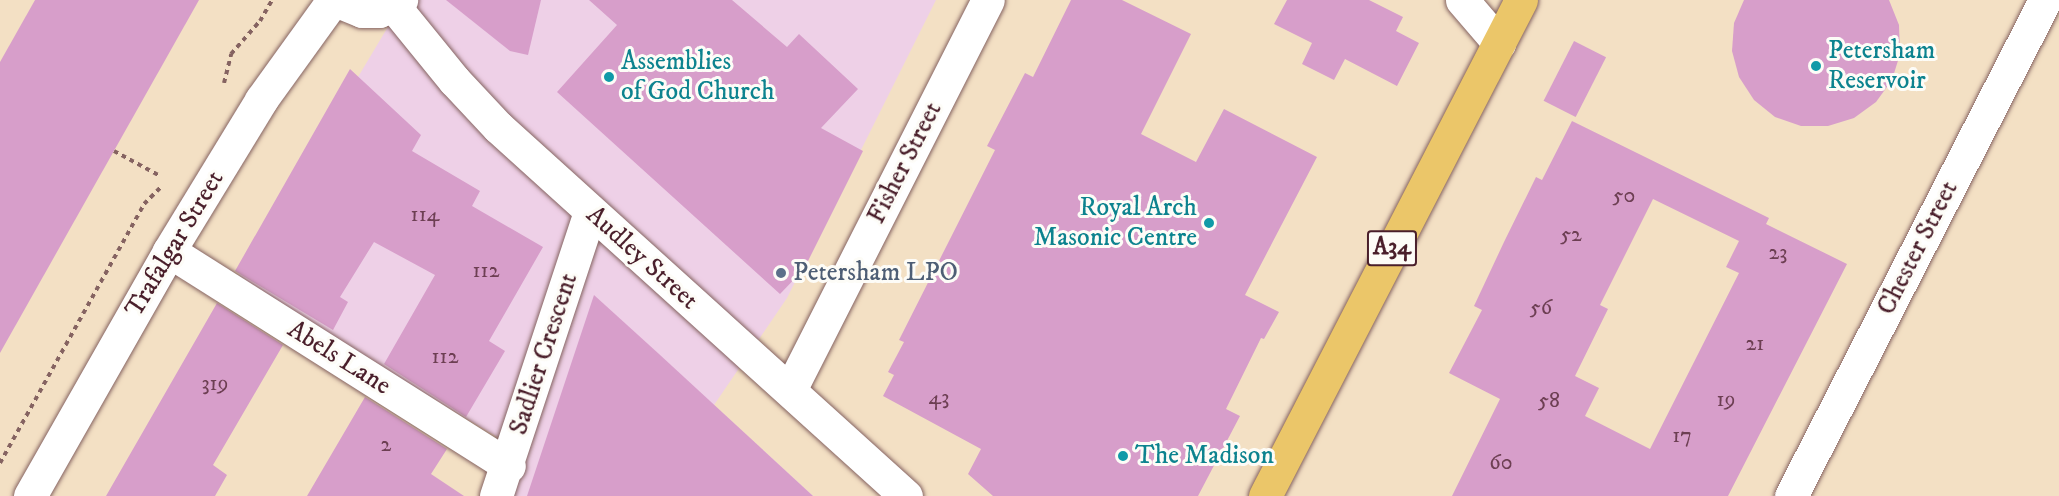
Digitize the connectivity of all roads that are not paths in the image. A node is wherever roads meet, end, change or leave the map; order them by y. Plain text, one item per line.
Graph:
1 (334, 0) edge
2 (988, 0) edge
3 (1462, 0) edge
4 (1521, 0) edge
5 (2045, 0) edge
6 (397, 3) edge
7 (1499, 43) junction
8 (590, 212) junction
9 (169, 251) junction
10 (790, 390) junction
11 (504, 486) edge
12 (30, 496) edge
13 (906, 496) edge
14 (1265, 496) edge
15 (1791, 496) edge

1 - 6 street
1 - 9 street, Trafalgar Street
2 - 10 street, Fisher Street
3 - 7 street
4 - 7 highway, A34
5 - 15 street, Chester Street
6 - 8 street, Audley Street
7 - 14 highway, A34
8 - 10 street, Audley Street
8 - 11 street, Sadlier Crescent
9 - 11 street, Abels Lane
9 - 12 street, Trafalgar Street
10 - 13 street, Audley Street

